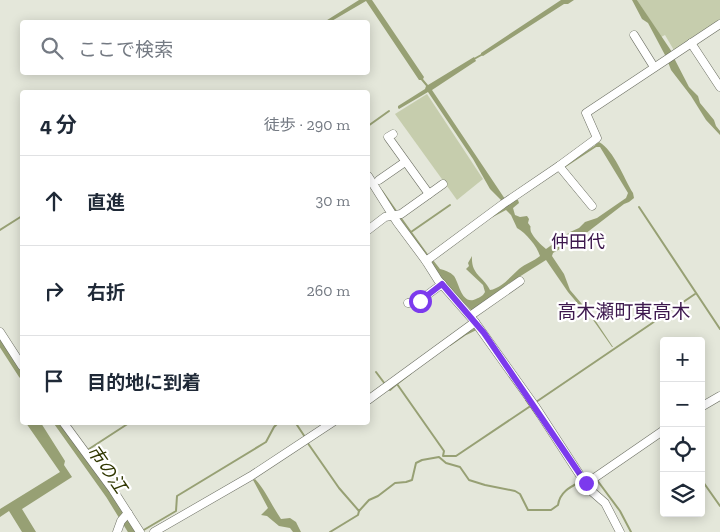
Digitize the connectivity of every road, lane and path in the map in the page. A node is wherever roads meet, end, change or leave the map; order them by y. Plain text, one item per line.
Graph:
1 (720, 24) edge
2 (634, 35) dead end
3 (691, 43) junction
4 (654, 67) junction
5 (720, 87) edge
6 (393, 134) dead end
7 (405, 162) junction
8 (561, 168) junction
9 (370, 179) edge
10 (379, 180) dead end
11 (443, 184) dead end
12 (429, 194) junction
13 (592, 206) dead end
14 (398, 215) junction
15 (370, 228) edge
16 (430, 258) junction
17 (520, 281) dead end
18 (442, 284) junction
19 (408, 303) dead end
20 (473, 319) junction
21 (0, 332) edge
22 (20, 363) edge
23 (720, 396) edge
24 (370, 398) edge
25 (705, 405) edge
26 (65, 425) edge
27 (329, 425) edge
28 (660, 433) edge
29 (586, 483) junction
30 (128, 513) junction
31 (139, 531) edge
32 (117, 532) edge
33 (154, 532) edge
34 (620, 532) edge

1 - 3 street
2 - 4 street
3 - 4 street
3 - 5 street
4 - 8 street
6 - 7 street
7 - 10 street
7 - 12 street
8 - 13 street
8 - 16 street
9 - 14 street
11 - 12 street
12 - 14 street
14 - 15 street
14 - 16 street
16 - 18 street
17 - 20 street
18 - 19 street
18 - 20 street
20 - 24 street
20 - 29 street
21 - 22 street
23 - 25 street
26 - 30 street
27 - 33 street
28 - 29 street
29 - 34 street
30 - 31 street
30 - 32 street

